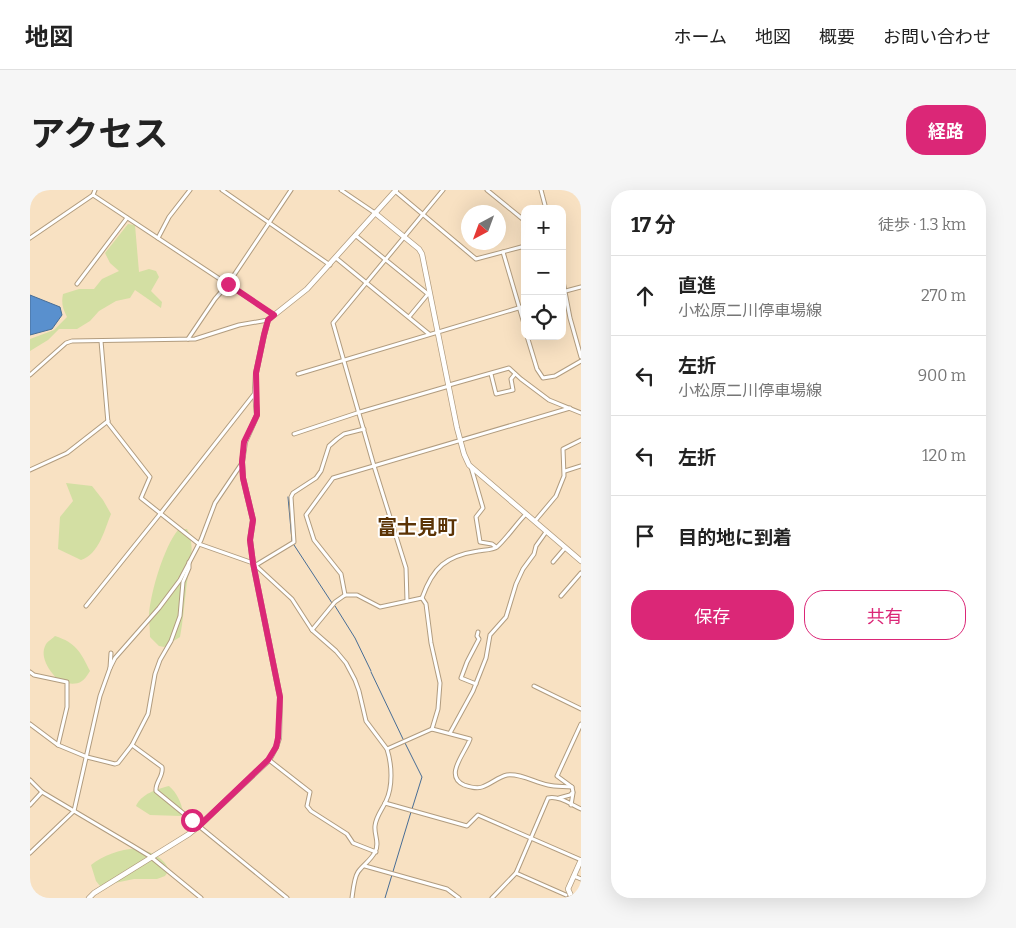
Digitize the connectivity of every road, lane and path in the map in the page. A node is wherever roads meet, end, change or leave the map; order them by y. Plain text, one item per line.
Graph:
1 (95, 190) edge
2 (190, 190) edge
3 (222, 190) edge
4 (291, 190) edge
5 (341, 190) edge
6 (443, 190) edge
7 (488, 190) edge
8 (541, 190) edge
9 (395, 191) edge
10 (94, 196) junction
11 (545, 205) edge
12 (374, 213) junction
13 (423, 215) junction
14 (127, 218) junction
15 (521, 218) edge
16 (269, 222) junction
17 (355, 236) junction
18 (405, 237) junction
19 (30, 238) edge
20 (158, 238) junction
21 (521, 247) edge
22 (503, 252) junction
23 (336, 258) junction
24 (386, 260) junction
25 (330, 265) junction
26 (368, 283) junction
27 (77, 284) dead end
28 (228, 284) junction
29 (581, 287) edge
30 (566, 291) edge
31 (429, 293) junction
32 (565, 295) edge
33 (519, 308) junction
34 (521, 314) edge
35 (274, 315) junction
36 (409, 317) junction
37 (268, 320) junction
38 (438, 332) junction
39 (429, 334) junction
40 (188, 339) junction
41 (528, 340) edge
42 (101, 341) junction
43 (581, 357) edge
44 (342, 360) junction
45 (581, 361) edge
46 (298, 374) dead end
47 (491, 374) junction
48 (515, 374) junction
49 (30, 375) edge
50 (450, 385) junction
51 (255, 392) junction
52 (570, 408) junction
53 (360, 412) junction
54 (581, 413) edge
55 (108, 421) junction
56 (364, 429) junction
57 (294, 434) dead end
58 (460, 440) junction
59 (581, 440) edge
60 (242, 462) junction
61 (470, 465) junction
62 (374, 466) junction
63 (581, 466) edge
64 (30, 470) edge
65 (565, 471) junction
66 (160, 514) junction
67 (526, 514) junction
68 (535, 522) junction
69 (546, 532) junction
70 (199, 544) junction
71 (496, 548) junction
72 (565, 548) junction
73 (581, 561) edge
74 (189, 562) junction
75 (553, 562) dead end
76 (255, 564) junction
77 (581, 573) edge
78 (345, 595) junction
79 (561, 596) dead end
80 (422, 598) junction
81 (407, 601) junction
82 (86, 606) dead end
83 (312, 630) junction
84 (478, 632) dead end
85 (111, 652) dead end
86 (110, 668) junction
87 (30, 672) edge
88 (476, 684) junction
89 (534, 686) dead end
90 (581, 709) edge
91 (30, 724) edge
92 (581, 724) edge
93 (432, 729) junction
94 (450, 733) junction
95 (58, 744) junction
96 (132, 745) junction
97 (387, 749) junction
98 (87, 757) junction
99 (268, 760) junction
100 (30, 780) edge
101 (572, 787) junction
102 (42, 792) junction
103 (573, 792) junction
104 (558, 798) junction
105 (385, 803) junction
106 (571, 805) junction
107 (30, 806) edge
108 (581, 809) edge
109 (74, 811) junction
110 (199, 826) junction
111 (531, 837) junction
112 (376, 852) junction
113 (30, 853) edge
114 (151, 858) junction
115 (581, 860) edge
116 (365, 866) junction
117 (516, 873) junction
118 (574, 876) junction
119 (581, 879) edge
120 (568, 888) junction
121 (566, 896) edge
122 (89, 898) edge
123 (201, 898) edge
124 (287, 898) edge
125 (352, 898) edge
126 (460, 898) edge
127 (492, 898) edge
128 (572, 898) edge

1 - 10 street
2 - 20 street
3 - 16 street
4 - 16 street
5 - 12 street
6 - 13 street
7 - 15 street
8 - 11 street
9 - 12 main road
9 - 13 street
10 - 14 street
10 - 19 street
12 - 17 main road
12 - 18 main road
13 - 18 street
13 - 22 street
14 - 20 street
14 - 27 street
16 - 25 street
16 - 28 street
17 - 23 main road
17 - 24 street
18 - 24 street
18 - 31 main road
20 - 28 street
21 - 22 street
22 - 33 street
23 - 25 main road
23 - 26 street
24 - 26 street
24 - 31 street
25 - 35 main road
26 - 36 street
26 - 44 street
28 - 35 street
28 - 40 street
29 - 30 street
31 - 36 street
31 - 38 main road
32 - 43 street
33 - 34 street
33 - 38 street
35 - 37 main road
36 - 39 street
37 - 40 street
37 - 51 main road
38 - 39 street
38 - 50 main road
39 - 44 street
40 - 42 street
41 - 45 street
42 - 49 street
42 - 55 street
44 - 46 street
44 - 53 street
47 - 48 street
47 - 48 street
47 - 50 street
48 - 52 street
50 - 53 street
50 - 58 main road
51 - 60 main road
51 - 66 street
52 - 54 street
52 - 58 street
53 - 56 street
53 - 57 street
55 - 64 street
55 - 66 street
56 - 62 street
56 - 76 street
58 - 61 main road
58 - 62 street
59 - 65 street
60 - 70 street
60 - 76 main road
61 - 67 main road
61 - 71 street
62 - 78 street
62 - 81 street
63 - 65 street
65 - 68 street
66 - 70 street
66 - 82 street
67 - 68 main road
67 - 71 street
68 - 69 main road
69 - 72 main road
69 - 88 street
70 - 74 street
70 - 76 street
71 - 80 street
72 - 73 main road
72 - 75 street
74 - 86 street
74 - 96 street
76 - 83 street
76 - 99 main road
77 - 79 street
78 - 81 street
78 - 83 street
80 - 81 street
80 - 93 street
83 - 97 street
84 - 88 street
85 - 86 street
86 - 98 street
87 - 95 street
88 - 94 street
89 - 90 street
91 - 95 street
92 - 101 street
93 - 94 street
93 - 97 street
94 - 101 street
95 - 98 street
96 - 98 street
96 - 110 street
97 - 105 street
98 - 109 street
99 - 110 main road
99 - 112 street
100 - 102 street
101 - 103 street
102 - 107 street
102 - 109 street
103 - 104 street
103 - 106 street
104 - 106 street
104 - 111 street
105 - 111 street
105 - 112 street
106 - 108 street
109 - 113 street
109 - 114 street
110 - 114 main road
110 - 124 street
111 - 115 street
111 - 117 street
112 - 116 street
114 - 122 main road
114 - 123 street
115 - 118 main road
116 - 125 street
116 - 126 street
117 - 121 street
117 - 127 street
118 - 119 street
118 - 120 main road
120 - 121 street
120 - 128 main road

